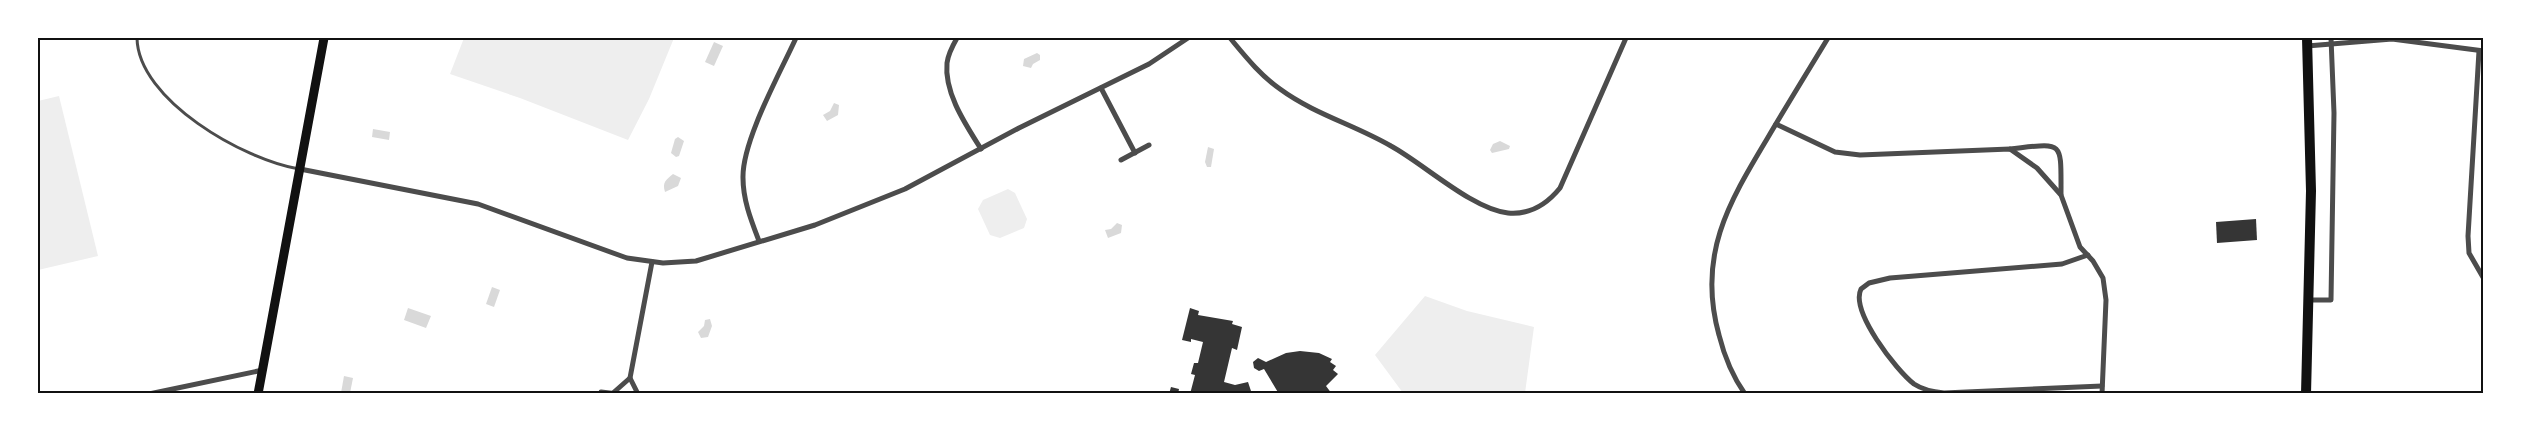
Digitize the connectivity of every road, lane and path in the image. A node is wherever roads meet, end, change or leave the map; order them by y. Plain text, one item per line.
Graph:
1 (137, 38) edge
2 (324, 38) edge
3 (796, 38) edge
4 (957, 38) edge
5 (1188, 38) edge
6 (1230, 38) edge
7 (1626, 38) edge
8 (1828, 38) edge
9 (2331, 38) edge
10 (2307, 42) edge
11 (2331, 44) junction
12 (2481, 51) edge
13 (1101, 88) junction
14 (1776, 124) junction
15 (1149, 145) dead end
16 (981, 149) junction
17 (2010, 149) junction
18 (1135, 152) junction
19 (1120, 160) dead end
20 (300, 169) junction
21 (2061, 194) junction
22 (759, 241) junction
23 (2088, 254) junction
24 (652, 262) junction
25 (2483, 278) edge
26 (2308, 300) junction
27 (262, 370) junction
28 (630, 378) junction
29 (2102, 386) junction
30 (601, 392) dead end
31 (616, 393) edge
32 (149, 394) edge
33 (258, 394) edge
34 (638, 394) edge
35 (1745, 394) edge
36 (2102, 394) edge
37 (2306, 394) edge

1 - 20 lane
2 - 20 main road
3 - 22 street
4 - 16 street
5 - 13 street
6 - 7 street
8 - 14 street
9 - 11 street
10 - 11 street
10 - 26 main road
11 - 12 street
11 - 26 street
12 - 25 street
13 - 16 street
13 - 18 street
14 - 17 street
14 - 35 street
15 - 18 street
16 - 22 street
17 - 21 street
17 - 21 street
18 - 19 street
20 - 24 street
20 - 27 main road
21 - 23 street
22 - 24 street
23 - 29 street
23 - 29 street
24 - 28 street
26 - 37 main road
27 - 32 street
27 - 33 main road
28 - 31 street
28 - 34 street
29 - 36 street
30 - 31 street

